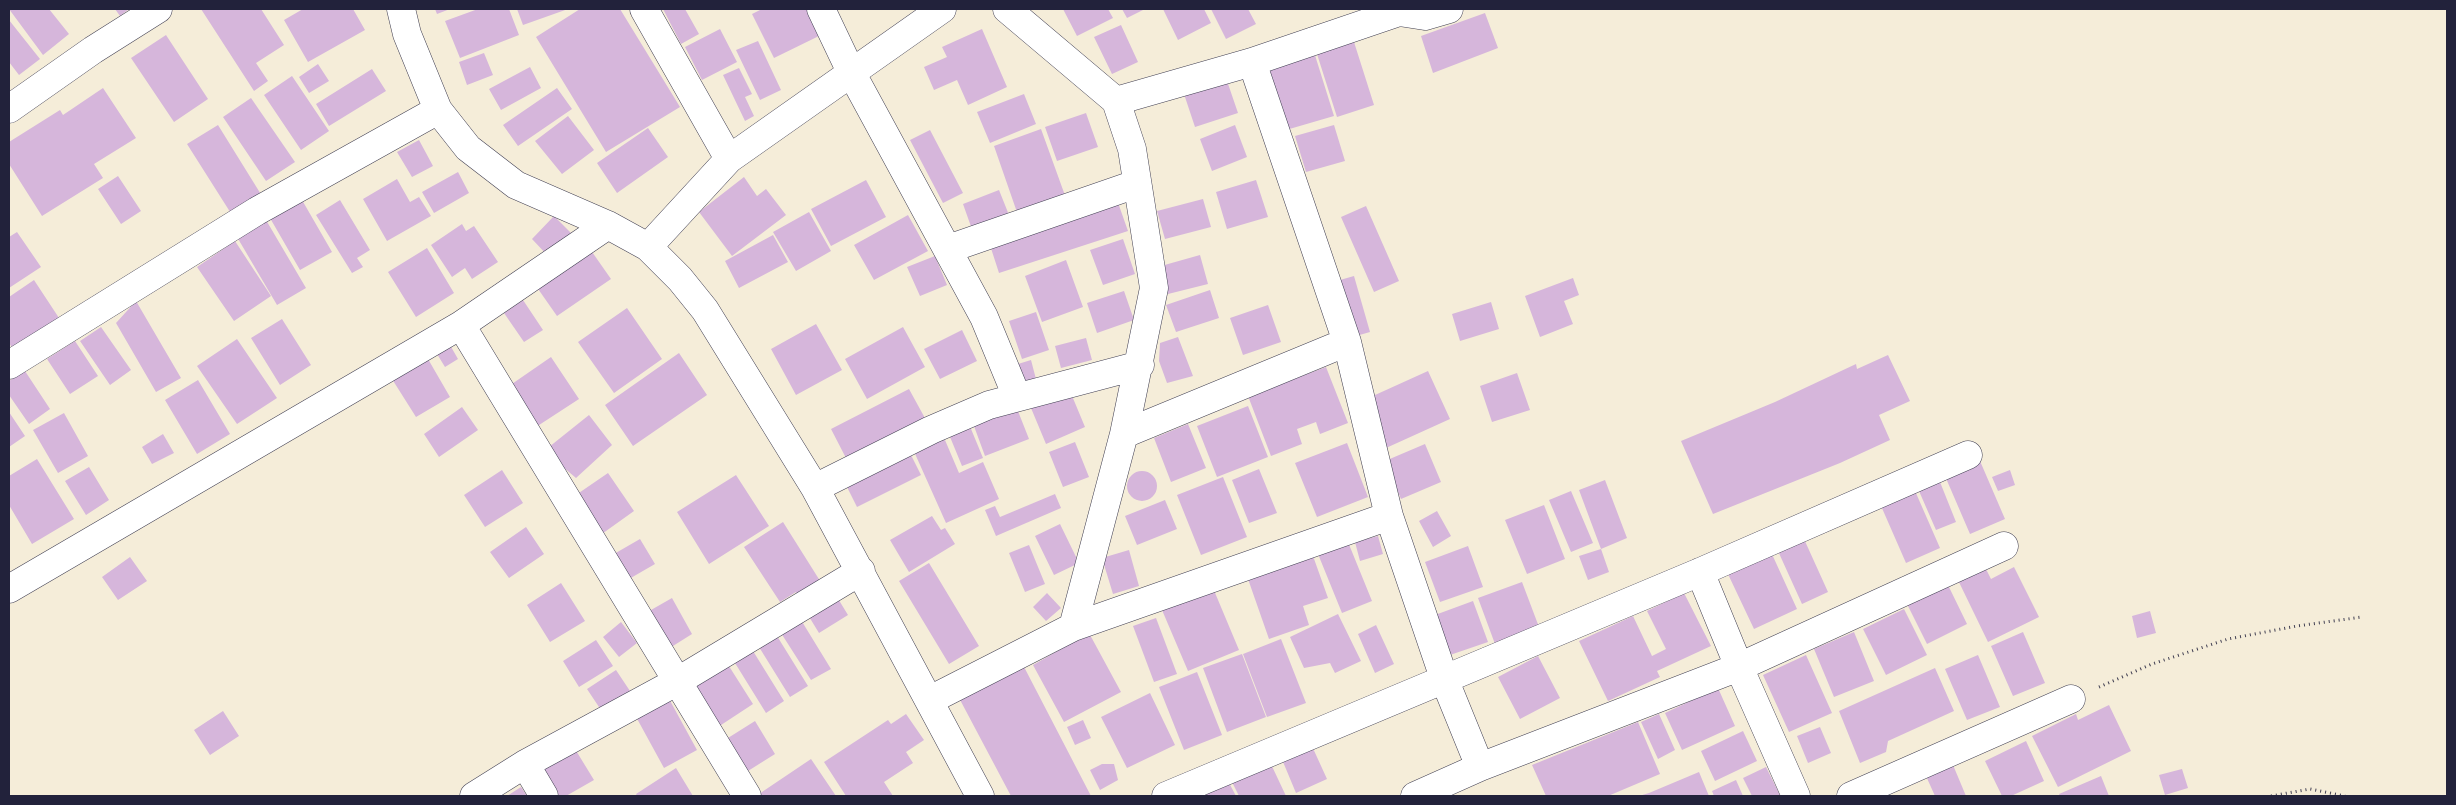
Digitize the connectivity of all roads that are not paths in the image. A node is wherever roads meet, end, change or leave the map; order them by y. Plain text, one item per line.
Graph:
1 (158, 9) edge
2 (401, 9) edge
3 (644, 9) edge
4 (821, 9) edge
5 (942, 9) edge
6 (1007, 9) edge
7 (1449, 9) edge
8 (1398, 10) edge
9 (1252, 62) junction
10 (851, 72) junction
11 (1116, 101) junction
12 (9, 109) edge
13 (438, 110) junction
14 (729, 159) junction
15 (1136, 184) junction
16 (608, 226) junction
17 (648, 247) junction
18 (948, 249) junction
19 (462, 325) junction
20 (1348, 342) junction
21 (1140, 364) junction
22 (9, 365) edge
23 (1017, 396) junction
24 (1124, 434) junction
25 (1968, 455) dead end
26 (815, 488) junction
27 (1389, 516) junction
28 (2004, 546) dead end
29 (861, 571) junction
30 (1700, 572) junction
31 (9, 589) edge
32 (1073, 627) junction
33 (1739, 667) junction
34 (678, 681) junction
35 (1445, 681) junction
36 (2071, 699) road end
37 (930, 700) junction
38 (525, 764) junction
39 (1480, 767) junction
40 (1457, 788) edge
41 (474, 796) edge
42 (544, 796) edge
43 (746, 796) edge
44 (980, 796) edge
45 (1166, 796) edge
46 (1415, 796) edge
47 (1796, 796) edge
48 (1851, 796) edge

1 - 12 street
2 - 13 street
3 - 14 street
4 - 10 street
5 - 10 street
6 - 11 street
7 - 8 street
8 - 9 street
9 - 11 street
9 - 20 street
10 - 14 street
10 - 18 street
11 - 15 street
13 - 16 street
13 - 22 street
14 - 17 street
15 - 18 street
15 - 21 street
16 - 17 street
16 - 19 street
17 - 26 street
18 - 23 street
19 - 31 street
19 - 34 street
20 - 24 street
20 - 27 street
21 - 23 street
21 - 24 street
23 - 26 street
24 - 32 street
25 - 30 street
26 - 29 street
27 - 32 street
27 - 35 street
28 - 33 street
29 - 34 street
29 - 37 street
30 - 33 street
30 - 35 street
32 - 37 street
33 - 39 street
33 - 47 street
34 - 38 street
34 - 43 street
35 - 39 street
35 - 45 street
36 - 48 street
37 - 44 street
38 - 41 street
38 - 42 street
39 - 40 street
40 - 46 street

